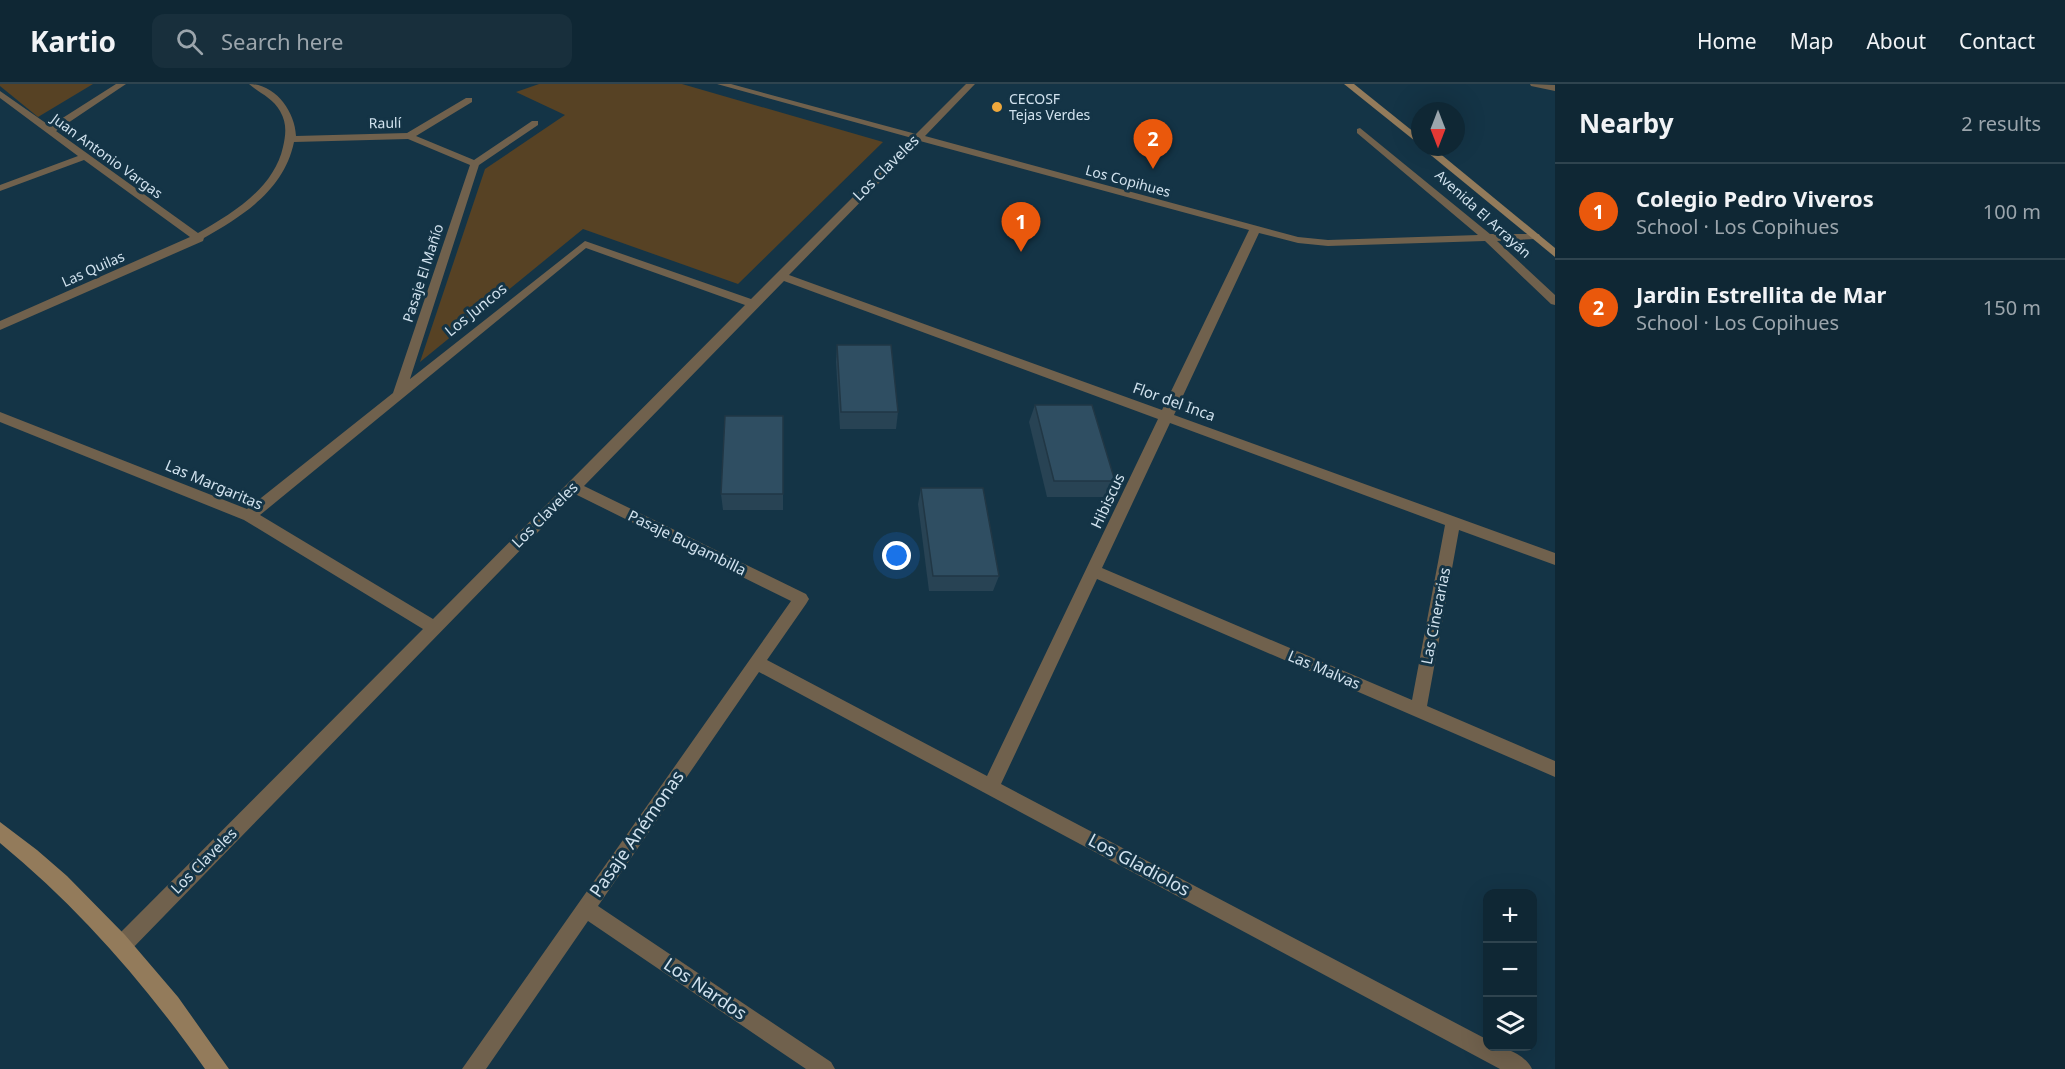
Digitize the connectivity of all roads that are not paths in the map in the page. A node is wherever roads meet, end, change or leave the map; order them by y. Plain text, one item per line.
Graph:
1 (122, 84) edge
2 (253, 84) edge
3 (722, 84) edge
4 (971, 84) edge
5 (1348, 84) edge
6 (1534, 84) edge
7 (1555, 88) edge
8 (0, 94) edge
9 (469, 100) dead end
10 (535, 123) dead end
11 (49, 131) junction
12 (1359, 131) dead end
13 (1411, 135) edge
14 (409, 136) junction
15 (917, 137) junction
16 (291, 139) junction
17 (1437, 156) edge
18 (84, 157) junction
19 (475, 164) junction
20 (0, 188) edge
21 (1256, 229) junction
22 (1536, 236) junction
23 (1490, 237) junction
24 (199, 239) junction
25 (1555, 254) edge
26 (781, 276) junction
27 (1555, 301) edge
28 (753, 304) junction
29 (0, 326) edge
30 (399, 392) junction
31 (1166, 416) junction
32 (0, 417) edge
33 (573, 487) junction
34 (249, 516) junction
35 (1453, 521) junction
36 (1555, 559) edge
37 (1093, 571) junction
38 (801, 599) joint
39 (434, 627) junction
40 (757, 663) junction
41 (1418, 710) junction
42 (1555, 769) edge
43 (991, 786) junction
44 (0, 831) edge
45 (585, 908) junction
46 (121, 946) junction
47 (218, 1069) edge
48 (472, 1069) edge
49 (824, 1069) edge
50 (1521, 1069) edge

1 - 11 street
2 - 16 street
3 - 15 street, Los Copihues
4 - 15 street, Los Claveles
5 - 13 street
6 - 7 street
8 - 11 street, Juan Antonio Vargas
9 - 14 street, Raulí
10 - 19 street
11 - 18 street, Juan Antonio Vargas
12 - 23 street, Avenida El Arrayán
14 - 16 street, Raulí
14 - 19 street
15 - 21 street, Los Copihues
15 - 26 street, Los Claveles
16 - 24 street, Las Quilas
17 - 22 street, Avenida El Arrayán
18 - 20 street
18 - 24 street, Juan Antonio Vargas
19 - 30 street, Pasaje El Mañío
21 - 23 street, Los Copihues
21 - 31 street, Hibiscus
22 - 23 street, Los Copihues
22 - 25 street, Avenida El Arrayán
23 - 27 street, Avenida El Arrayán
24 - 29 street, Las Quilas
26 - 28 street, Los Claveles
26 - 31 street, Flor del Inca
28 - 30 street, Los Juncos
28 - 33 street, Los Claveles
30 - 34 street, Los Juncos
31 - 35 street, Flor del Inca
31 - 37 street, Hibiscus
32 - 34 street, Las Margaritas
33 - 38 street, Pasaje Bugambilla
33 - 39 street, Los Claveles
34 - 39 street, Las Margaritas
35 - 36 street, Flor del Inca
35 - 41 street, Las Cinerarias
37 - 41 street, Las Malvas
37 - 43 street, Hibiscus
38 - 40 street, Pasaje Anémonas
39 - 46 street, Los Claveles
40 - 43 street, Los Gladiolos
40 - 45 street, Pasaje Anémonas
41 - 42 street, Las Malvas
43 - 50 street, Los Gladiolos
44 - 46 street
45 - 48 street, Pasaje Anémonas
45 - 49 street, Los Nardos
46 - 47 street

